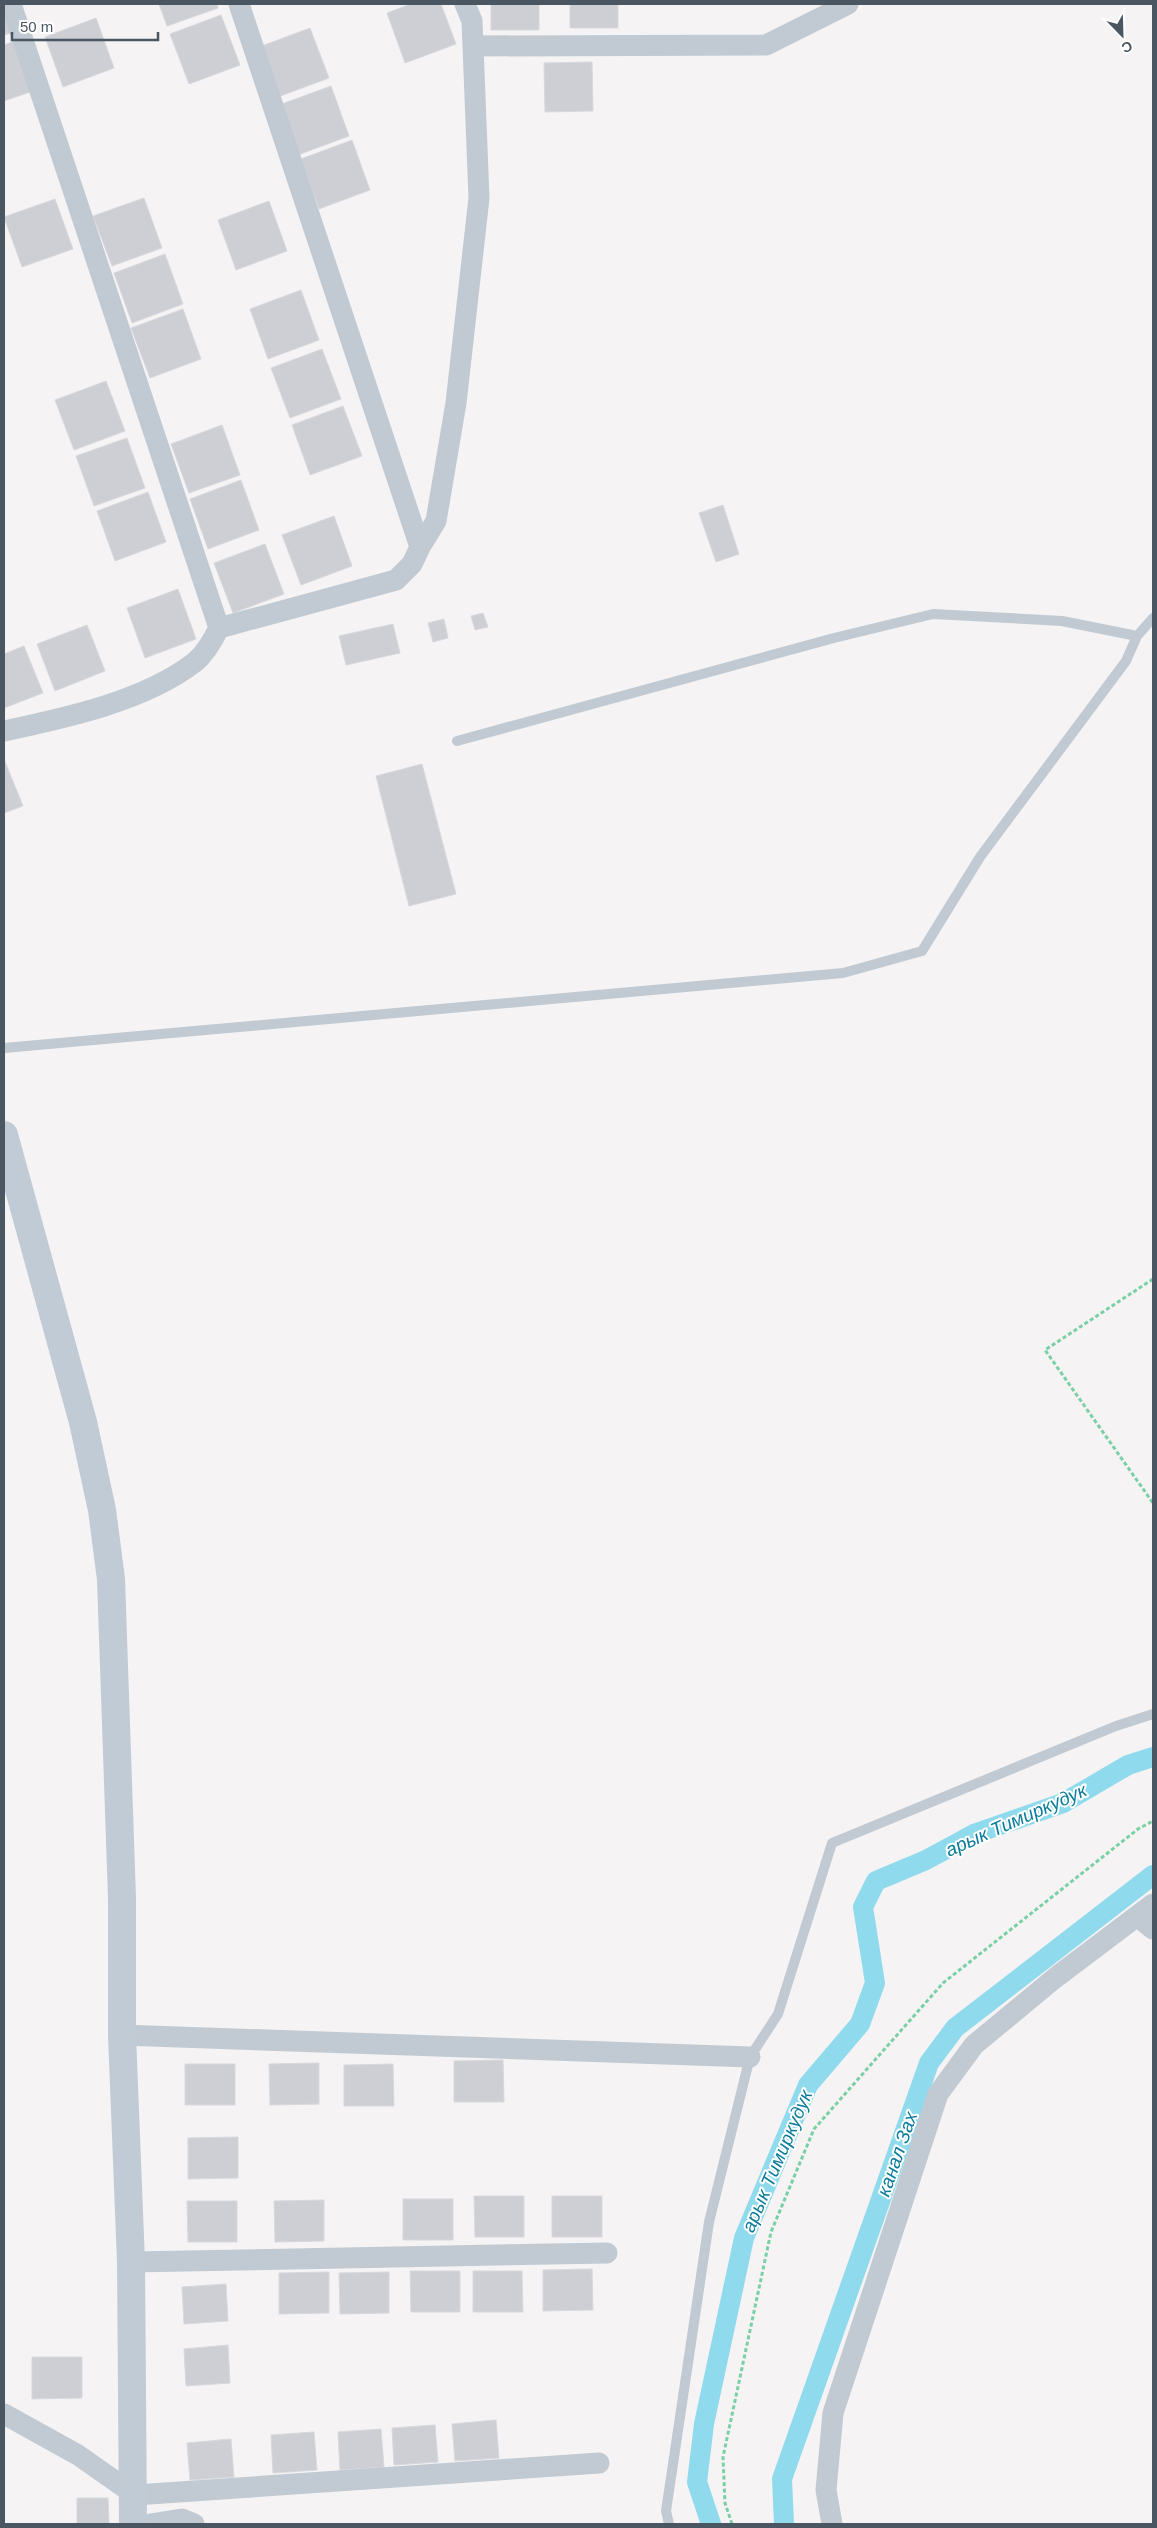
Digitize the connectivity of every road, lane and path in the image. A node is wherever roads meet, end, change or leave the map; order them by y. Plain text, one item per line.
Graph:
1 (11, 4) edge
2 (239, 4) edge
3 (465, 4) edge
4 (848, 4) edge
5 (473, 46) junction
6 (420, 547) junction
7 (1153, 618) edge
8 (219, 628) junction
9 (1137, 636) junction
10 (4, 731) edge
11 (457, 741) dead end
12 (4, 1048) edge
13 (4, 1135) edge
14 (1153, 1279) edge
15 (1153, 1503) edge
16 (1153, 1714) edge
17 (1153, 1821) edge
18 (1148, 1916) edge
19 (122, 2035) junction
20 (750, 2057) junction
21 (607, 2253) dead end
22 (131, 2262) junction
23 (4, 2414) edge
24 (600, 2463) dead end
25 (135, 2495) junction
26 (133, 2524) edge
27 (150, 2524) edge
28 (194, 2524) edge
29 (669, 2524) edge
30 (732, 2524) edge
31 (832, 2524) edge

1 - 8 street
2 - 6 street
3 - 5 street
4 - 5 street
5 - 6 street
6 - 8 street
7 - 9 lane
8 - 10 street
9 - 11 lane
9 - 12 lane
13 - 19 main road
14 - 15 path
16 - 20 lane
17 - 30 path
18 - 31 street
19 - 20 street
19 - 22 main road
20 - 29 lane
21 - 22 street
22 - 25 main road
23 - 25 street
24 - 25 street
25 - 26 main road
27 - 28 street

